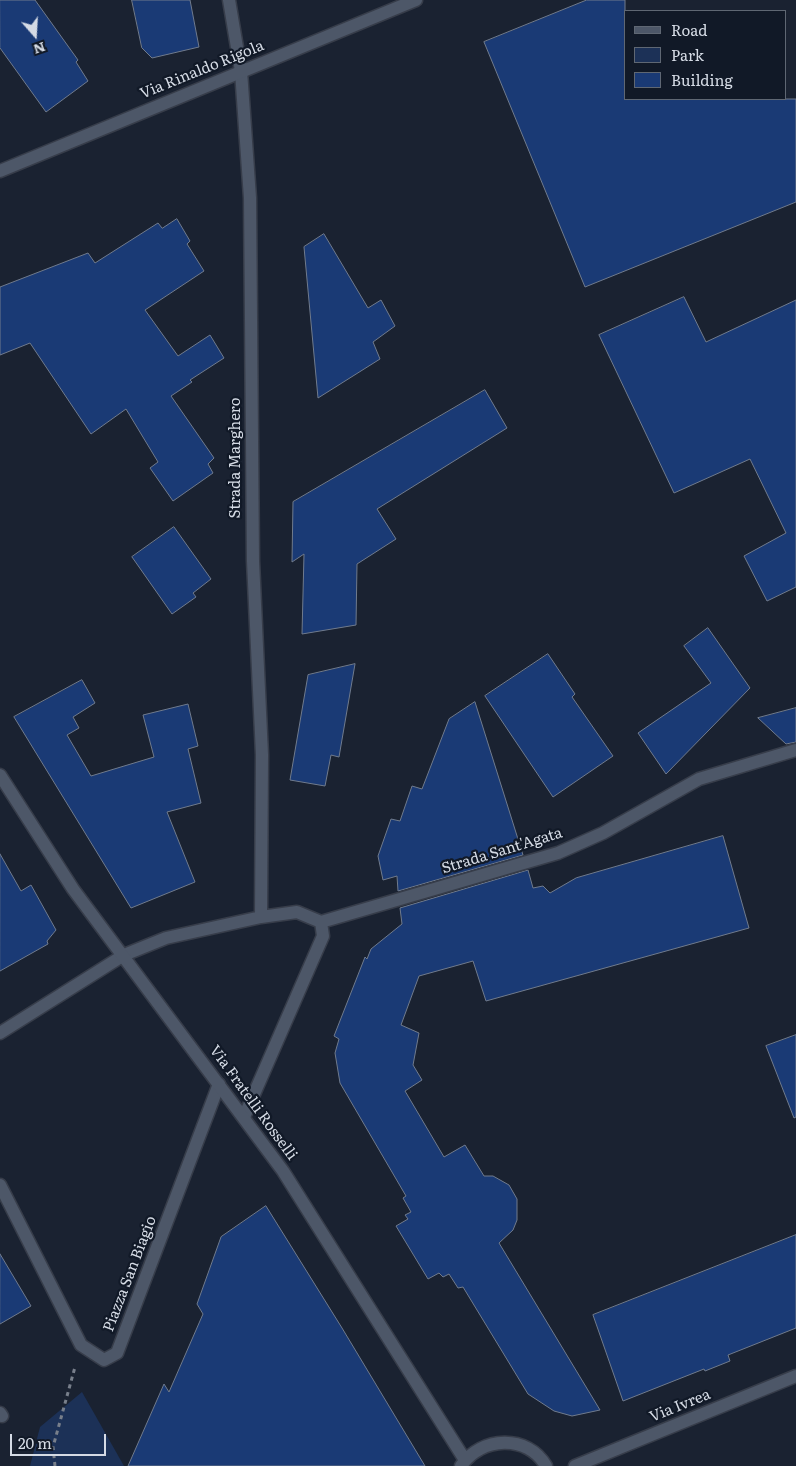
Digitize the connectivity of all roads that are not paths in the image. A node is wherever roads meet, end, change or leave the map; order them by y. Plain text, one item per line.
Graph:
1 (229, 0) edge
2 (416, 0) edge
3 (241, 71) junction
4 (0, 171) edge
5 (796, 750) edge
6 (0, 775) edge
7 (261, 916) junction
8 (321, 922) junction
9 (124, 955) junction
10 (0, 1033) edge
11 (219, 1084) junction
12 (244, 1117) junction
13 (0, 1185) edge
14 (796, 1376) edge
15 (463, 1463) edge
16 (546, 1466) edge
17 (576, 1466) edge

1 - 3 street, Strada Marghero
2 - 3 street, Via Rinaldo Rigola
3 - 4 street, Via Rinaldo Rigola
3 - 7 street, Strada Marghero
5 - 8 street, Strada Sant'Agata
6 - 9 street, Via Fratelli Rosselli
7 - 8 street
7 - 9 street
8 - 12 street
9 - 10 street
9 - 11 street, Via Fratelli Rosselli
11 - 12 street, Via Fratelli Rosselli
11 - 13 street, Piazza San Biagio
12 - 15 street, Via Fratelli Rosselli
14 - 17 street, Via Ivrea
15 - 16 street

